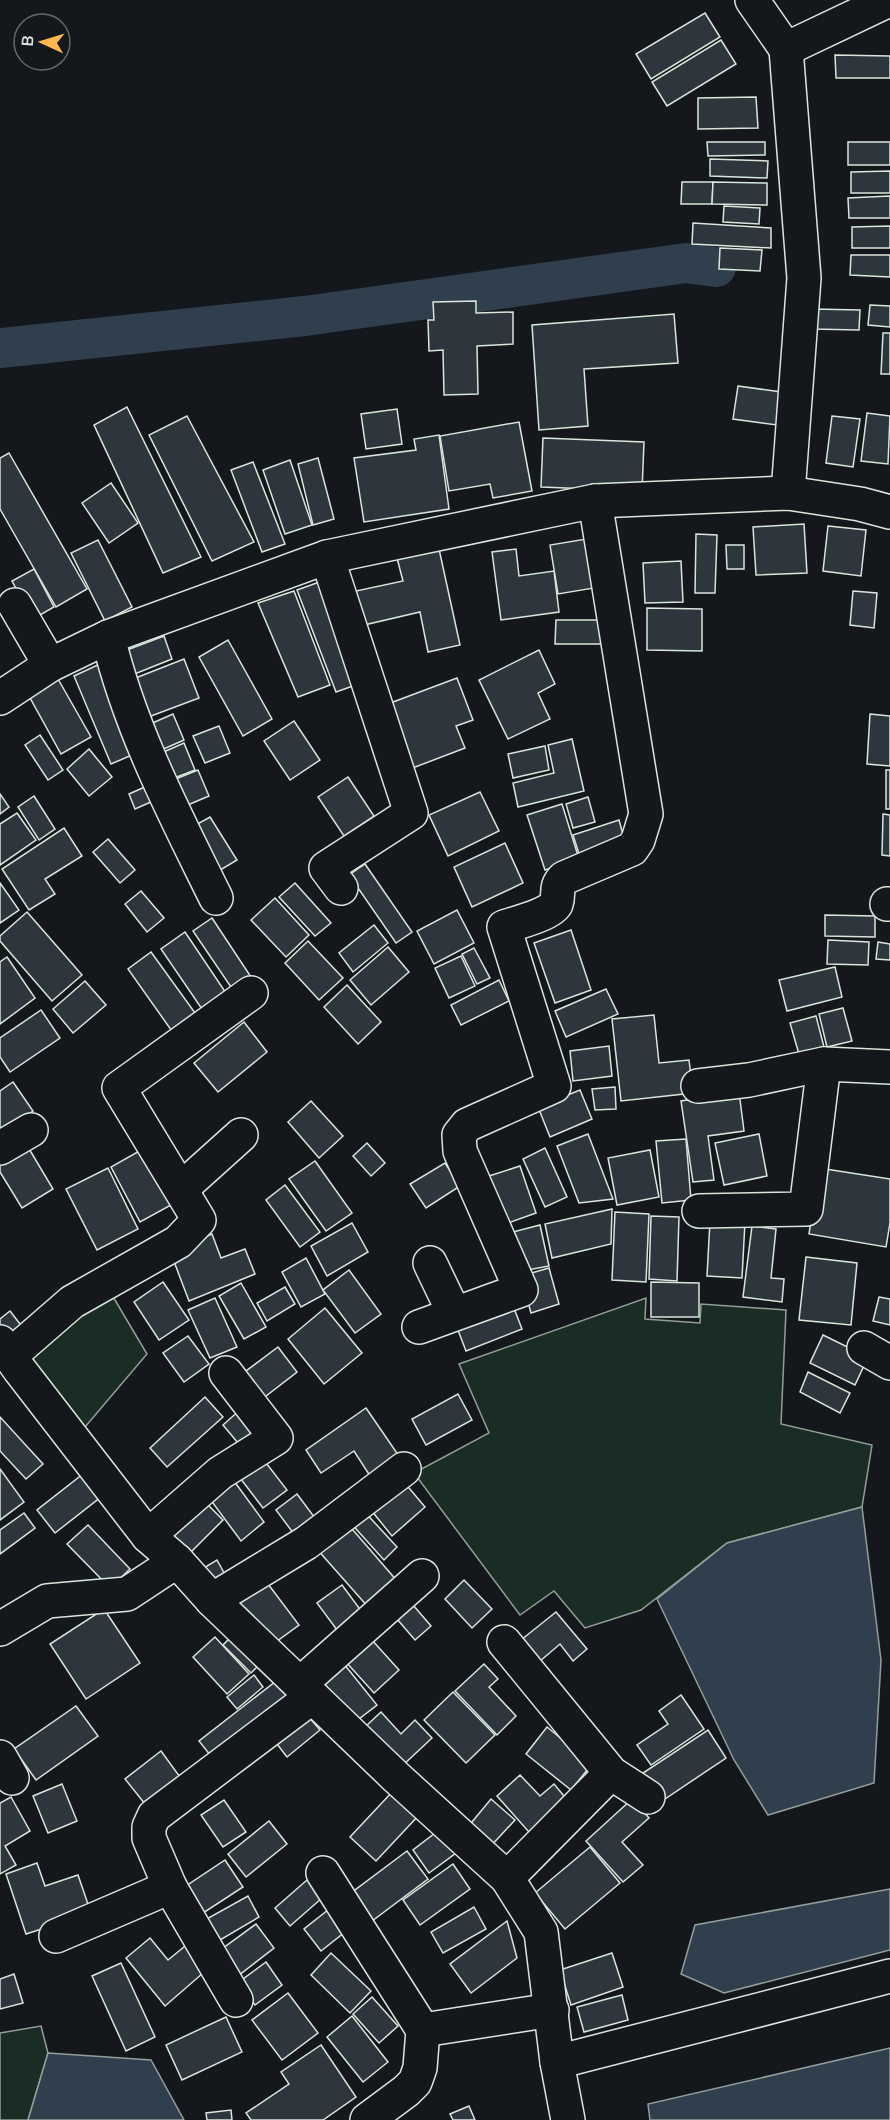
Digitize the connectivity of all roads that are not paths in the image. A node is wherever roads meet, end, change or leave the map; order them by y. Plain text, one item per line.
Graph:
1 (752, 0) edge
2 (889, 0) edge
3 (786, 49) junction
4 (788, 493) junction
5 (595, 501) junction
6 (890, 512) edge
7 (327, 557) junction
8 (15, 604) dead end
9 (108, 637) junction
10 (50, 665) junction
11 (0, 698) edge
12 (341, 888) dead end
13 (216, 898) dead end
14 (251, 993) dead end
15 (824, 1064) junction
16 (890, 1067) edge
17 (698, 1086) dead end
18 (31, 1130) dead end
19 (241, 1136) dead end
20 (0, 1148) edge
21 (181, 1190) junction
22 (699, 1211) dead end
23 (430, 1263) dead end
24 (454, 1313) junction
25 (420, 1327) dead end
26 (7, 1363) edge
27 (226, 1373) dead end
28 (405, 1469) dead end
29 (148, 1536) junction
30 (177, 1561) junction
31 (422, 1576) dead end
32 (212, 1600) junction
33 (0, 1629) edge
34 (504, 1642) dead end
35 (306, 1690) junction
36 (612, 1773) junction
37 (648, 1797) dead end
38 (322, 1873) dead end
39 (507, 1878) junction
40 (170, 1887) junction
41 (56, 1936) dead end
42 (890, 1977) edge
43 (236, 2000) dead end
44 (552, 2010) junction
45 (423, 2030) junction
46 (557, 2062) junction
47 (367, 2120) edge
48 (568, 2120) edge

1 - 3 street
2 - 3 street
3 - 4 street
4 - 5 street
4 - 6 street
5 - 7 street
5 - 24 street
7 - 9 street
7 - 12 street
8 - 10 street
9 - 10 street
9 - 13 street
10 - 11 street
14 - 21 street
15 - 16 street
15 - 17 street
15 - 22 street
18 - 20 street
19 - 21 street
21 - 26 street
23 - 24 street
24 - 25 street
26 - 29 street
27 - 29 street
28 - 32 street
29 - 30 street
30 - 32 street
30 - 33 street
31 - 35 street
32 - 35 street
34 - 36 street
35 - 39 street
35 - 40 street
36 - 37 street
36 - 39 street
38 - 45 street
39 - 44 street
40 - 41 street
40 - 43 street
42 - 46 street
44 - 45 street
44 - 46 street
45 - 47 street
46 - 48 street

